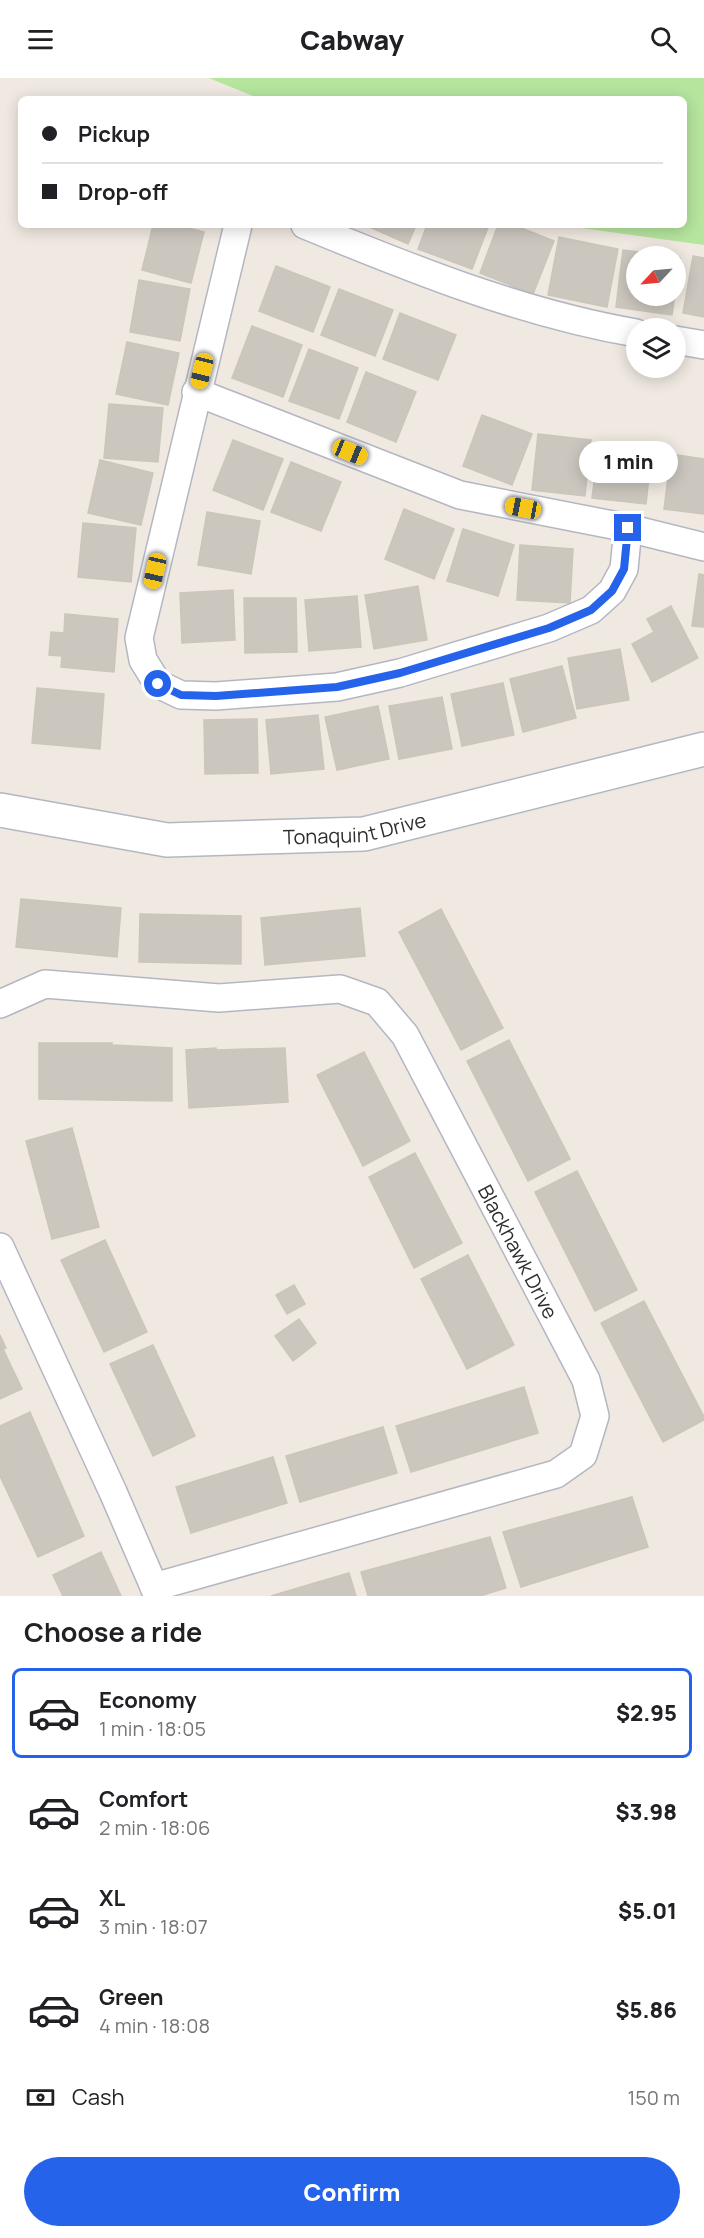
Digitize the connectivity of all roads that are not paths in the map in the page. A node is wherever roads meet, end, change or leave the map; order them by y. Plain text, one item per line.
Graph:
1 (237, 228) edge
2 (311, 228) edge
3 (626, 331) edge
4 (686, 342) edge
5 (704, 345) edge
6 (196, 392) junction
7 (628, 528) junction
8 (704, 547) edge
9 (704, 748) edge
10 (0, 810) edge
11 (0, 1004) edge
12 (0, 1247) edge
13 (156, 1591) edge

1 - 6 street
2 - 3 street
4 - 5 street
6 - 7 street
6 - 7 street
7 - 8 street
9 - 10 street, Tonaquint Drive
11 - 13 street, Blackhawk Drive
12 - 13 street, Blackhawk Drive

